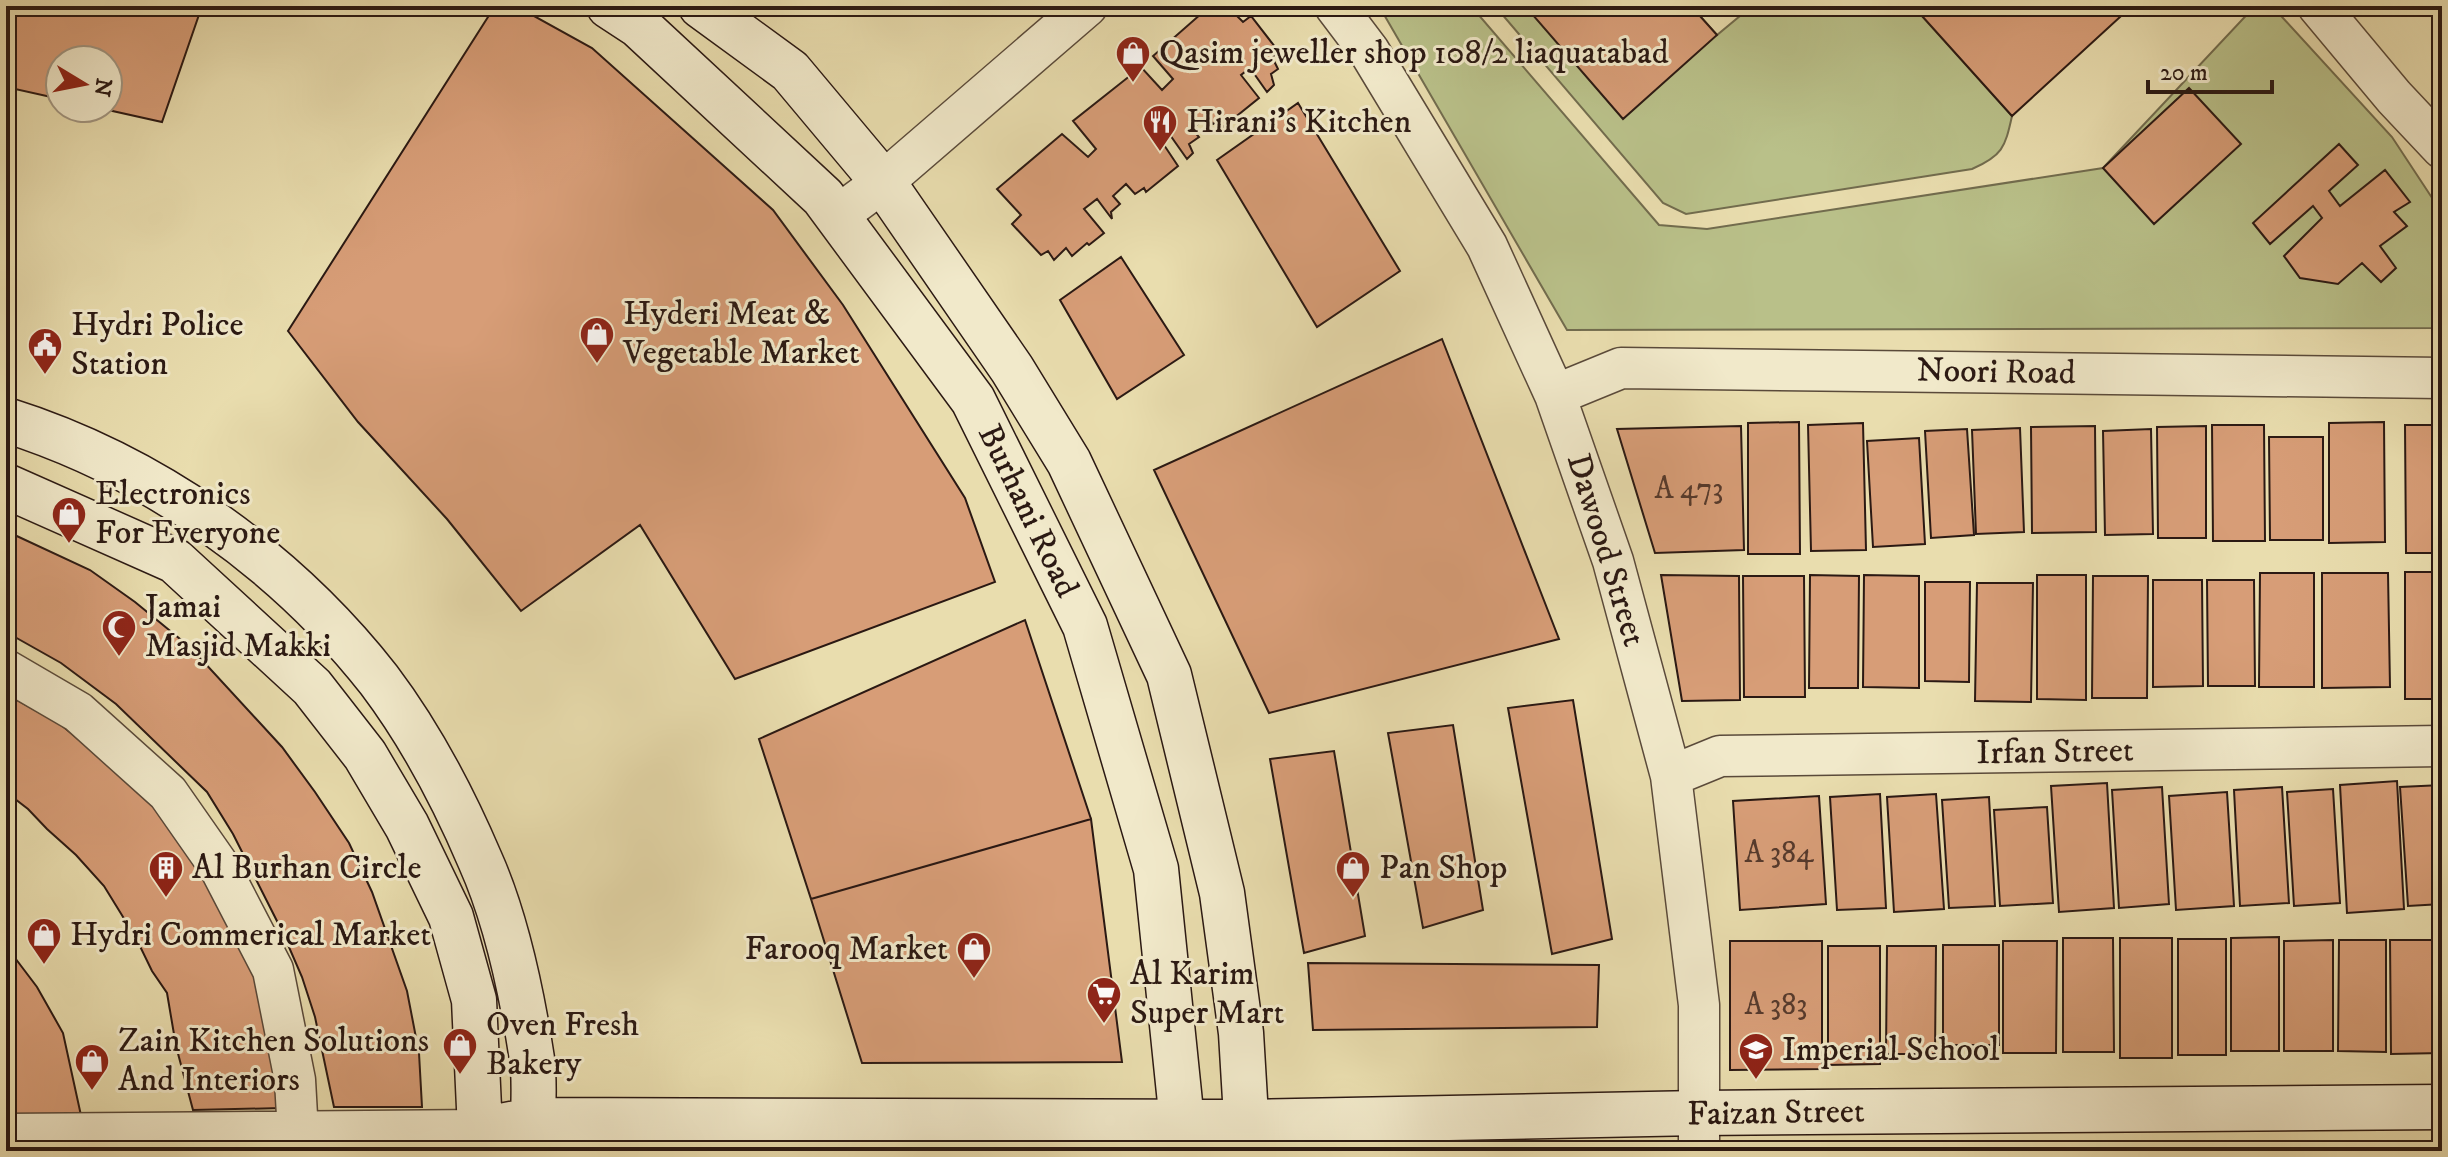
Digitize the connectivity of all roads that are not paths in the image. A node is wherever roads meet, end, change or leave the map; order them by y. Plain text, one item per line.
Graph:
1 (609, 6) edge
2 (701, 6) edge
3 (1087, 6) edge
4 (1335, 6) edge
5 (2318, 6) edge
6 (2442, 148) edge
7 (883, 182) junction
8 (837, 216) junction
9 (2442, 378) edge
10 (1555, 395) junction
11 (6, 420) edge
12 (6, 486) edge
13 (6, 670) edge
14 (2442, 746) edge
15 (1671, 776) junction
16 (2442, 1107) edge
17 (1699, 1132) edge
18 (6, 1134) edge
19 (532, 1136) edge
20 (1182, 1136) edge
21 (1248, 1136) edge
22 (480, 1140) edge
23 (299, 1142) edge

1 - 8 street, Burhani Road
2 - 7 street, Burhani Road
3 - 7 street
4 - 10 street, Dawood Street
5 - 6 street
7 - 8 street
7 - 21 street, Burhani Road
8 - 20 street, Burhani Road
9 - 10 street, Noori Road
10 - 15 street, Dawood Street
11 - 19 street
12 - 22 street
13 - 23 street
14 - 15 street, Irfan Street
15 - 17 street, Dawood Street
16 - 17 street, Faizan Street
17 - 21 street, Faizan Street
18 - 23 street, Faizan Street
19 - 20 street, Faizan Street
19 - 22 street, Faizan Street
20 - 21 street, Faizan Street
22 - 23 street, Faizan Street

